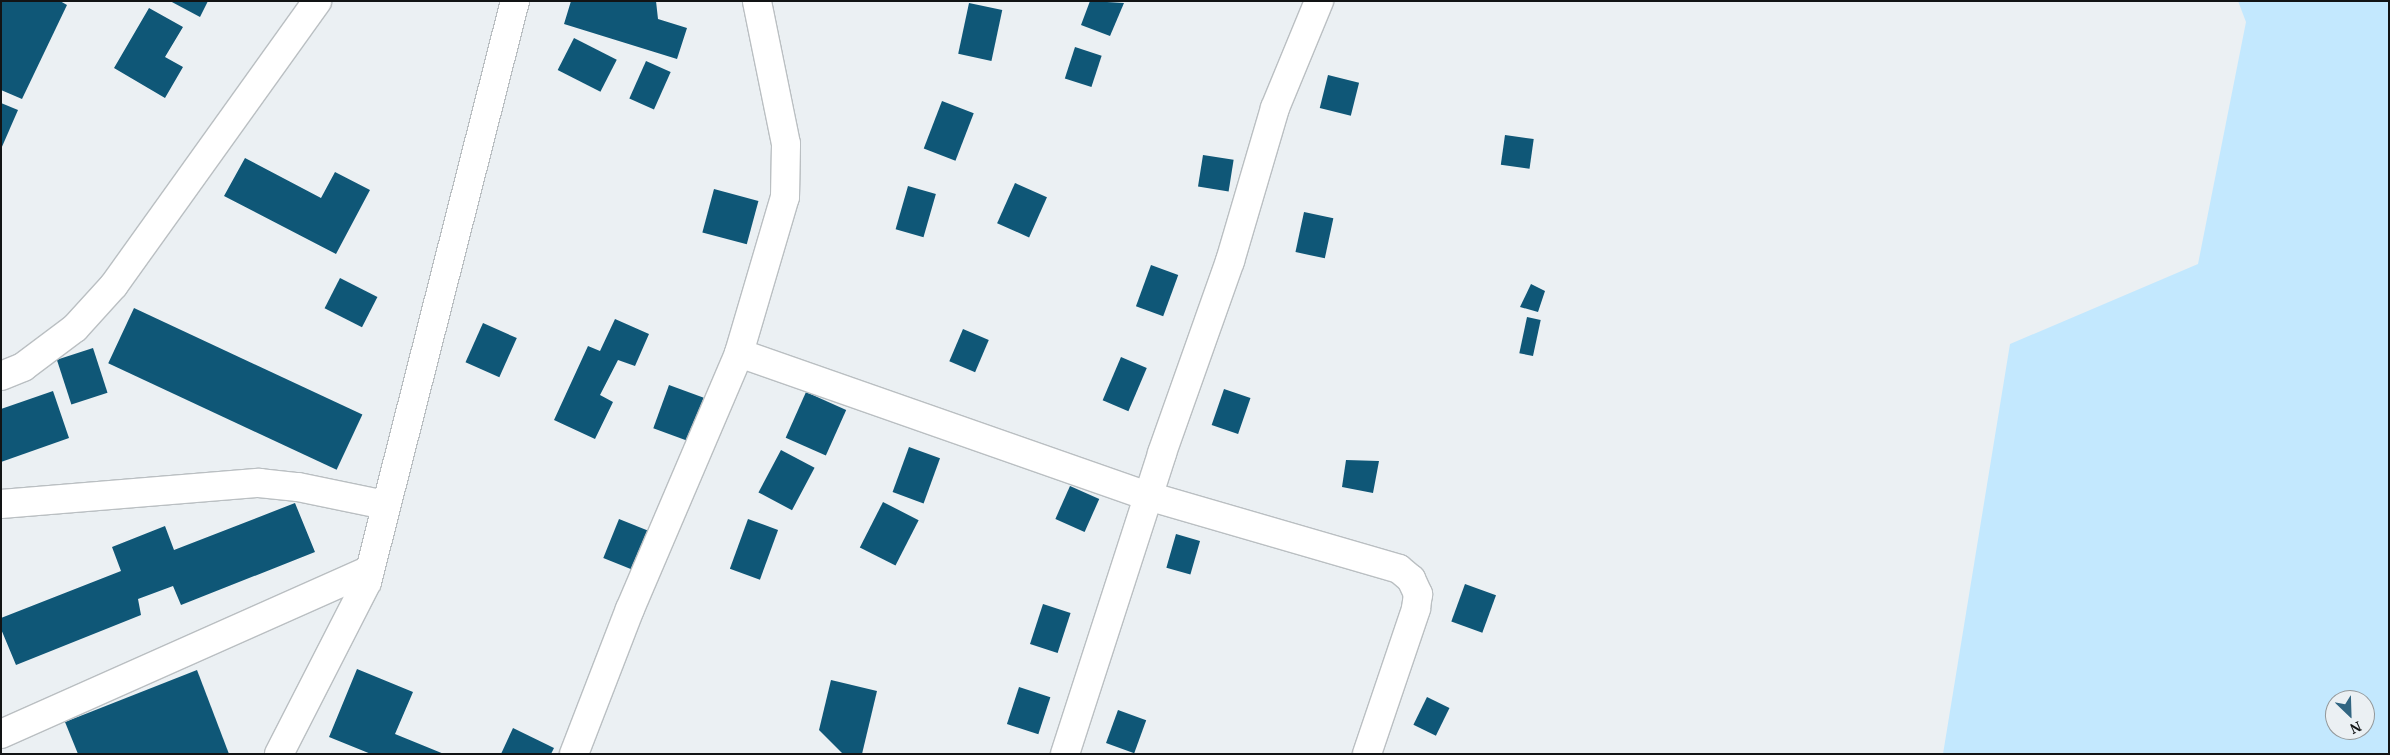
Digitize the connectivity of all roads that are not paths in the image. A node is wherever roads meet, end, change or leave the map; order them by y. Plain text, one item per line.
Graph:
1 (317, 1) edge
2 (515, 1) edge
3 (757, 1) edge
4 (1320, 1) edge
5 (739, 353) junction
6 (1, 376) edge
7 (1148, 496) junction
8 (1, 504) edge
9 (385, 505) junction
10 (370, 570) junction
11 (1, 734) edge
12 (281, 753) edge
13 (574, 754) edge
14 (1065, 754) edge
15 (1367, 754) edge

1 - 6 street
2 - 9 street
3 - 5 street
4 - 7 street
5 - 7 street
5 - 13 street
7 - 14 street
7 - 15 street
8 - 9 street
9 - 10 street
10 - 11 street
10 - 12 street

